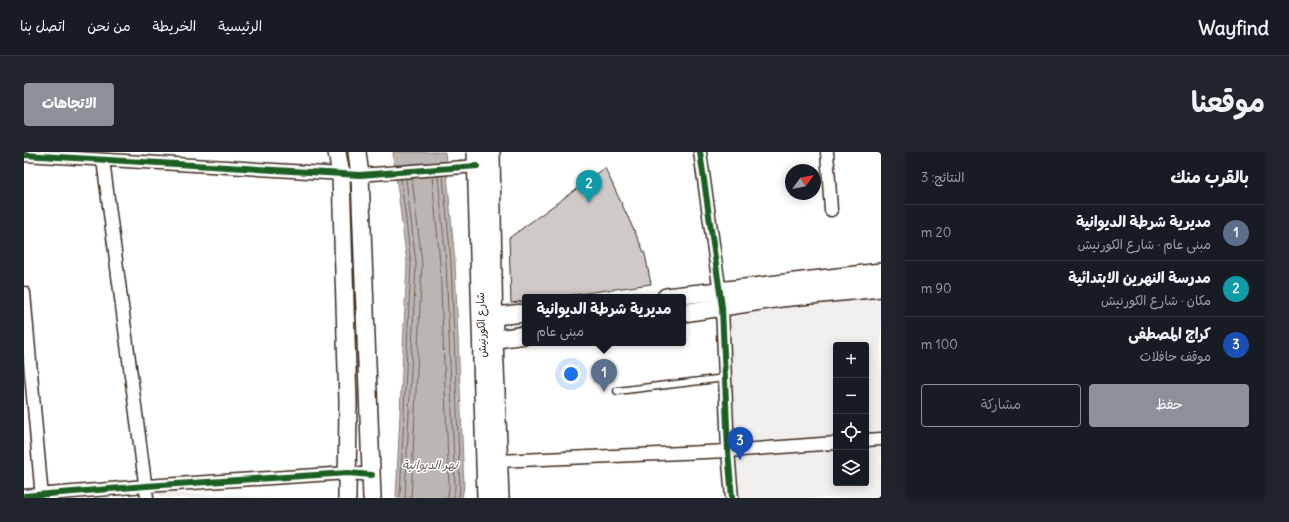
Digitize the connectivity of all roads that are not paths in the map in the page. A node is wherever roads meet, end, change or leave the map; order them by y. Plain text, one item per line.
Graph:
1 (337, 152) edge
2 (357, 152) edge
3 (491, 152) edge
4 (700, 152) edge
5 (827, 152) edge
6 (24, 155) edge
7 (103, 160) junction
8 (474, 161) edge
9 (341, 175) junction
10 (360, 175) junction
11 (830, 210) dead end
12 (881, 272) edge
13 (881, 288) edge
14 (24, 293) edge
15 (686, 298) edge
16 (721, 299) junction
17 (686, 312) edge
18 (522, 313) edge
19 (487, 317) junction
20 (522, 335) edge
21 (488, 340) junction
22 (725, 378) junction
23 (617, 391) dead end
24 (881, 439) edge
25 (869, 440) edge
26 (833, 443) edge
27 (728, 451) junction
28 (499, 462) junction
29 (348, 473) junction
30 (372, 475) junction
31 (146, 492) edge
32 (24, 496) edge
33 (42, 496) edge
34 (347, 498) edge
35 (372, 498) edge
36 (486, 498) edge
37 (500, 498) edge
38 (732, 498) edge

1 - 9 main road
2 - 10 main road
3 - 19 main road, شارع الكورنيش
4 - 16 street
5 - 11 street
6 - 7 street
7 - 9 street
7 - 31 street
8 - 10 street
8 - 19 main road, شارع الكورنيش
9 - 10 street
9 - 29 main road
10 - 30 main road
12 - 16 main road
13 - 16 main road
14 - 33 street
15 - 16 main road
16 - 17 main road
16 - 22 street
18 - 19 main road
19 - 21 main road, شارع الكورنيش
20 - 21 main road
21 - 28 main road, شارع الكورنيش
21 - 36 main road, شارع الكورنيش
22 - 23 lane
22 - 27 street
24 - 25 street
26 - 27 street
27 - 28 street
27 - 38 street
28 - 37 main road, شارع الكورنيش
29 - 30 street
29 - 31 street
29 - 34 main road
30 - 35 main road
31 - 33 street
32 - 33 street

